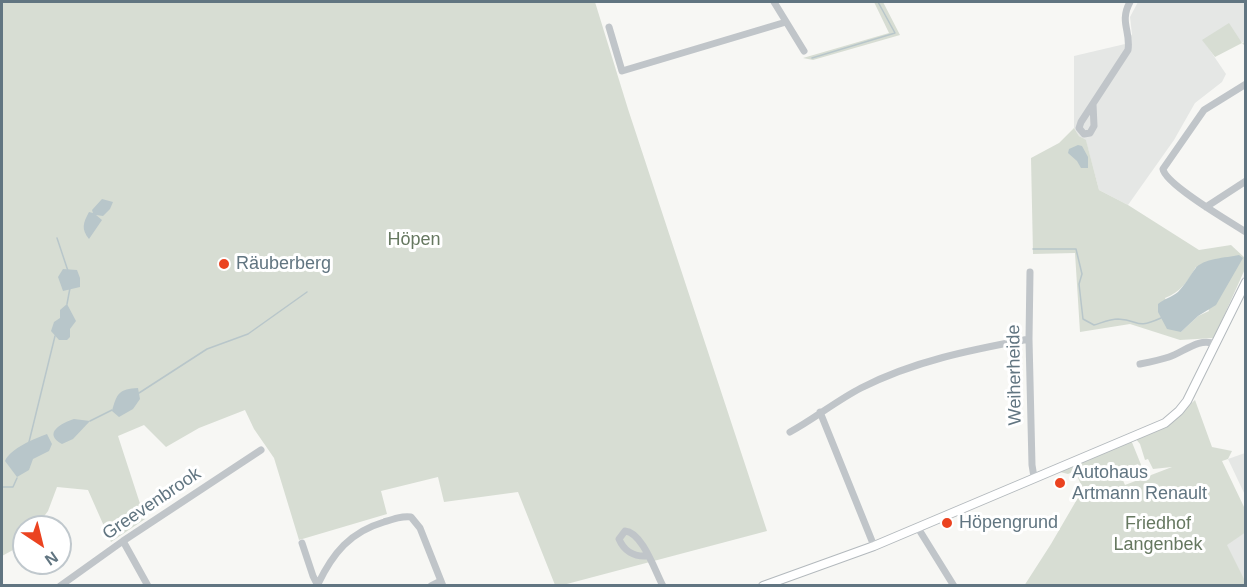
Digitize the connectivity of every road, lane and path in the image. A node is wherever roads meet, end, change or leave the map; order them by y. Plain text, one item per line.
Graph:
1 (774, 2) edge
2 (1130, 2) edge
3 (786, 22) junction
4 (609, 27) dead end
5 (804, 51) dead end
6 (1245, 84) edge
7 (1093, 104) dead end
8 (1245, 181) edge
9 (1206, 207) junction
10 (1245, 232) edge
11 (1030, 272) dead end
12 (1245, 282) edge
13 (1029, 339) junction
14 (1215, 344) junction
15 (1140, 364) dead end
16 (820, 412) junction
17 (790, 432) dead end
18 (261, 450) dead end
19 (1034, 477) junction
20 (918, 528) junction
21 (123, 541) junction
22 (302, 543) dead end
23 (874, 546) junction
24 (647, 556) dead end
25 (442, 583) edge
26 (60, 585) edge
27 (148, 585) edge
28 (307, 585) edge
29 (318, 585) edge
30 (431, 585) edge
31 (663, 585) edge
32 (763, 585) edge
33 (954, 585) edge

1 - 3 street
2 - 7 street
3 - 4 street
3 - 5 street
6 - 9 street
8 - 9 street
9 - 10 street
11 - 13 street, Weiherheide
12 - 14 main road
13 - 16 street
13 - 19 street, Weiherheide
14 - 15 street
14 - 19 main road
16 - 17 street
16 - 23 street
18 - 21 street, Greevenbrook
19 - 20 main road
20 - 23 main road
20 - 33 street
21 - 26 street, Greevenbrook
21 - 27 street
22 - 29 street
23 - 32 main road
24 - 31 street
25 - 29 street
25 - 30 street
28 - 29 street

